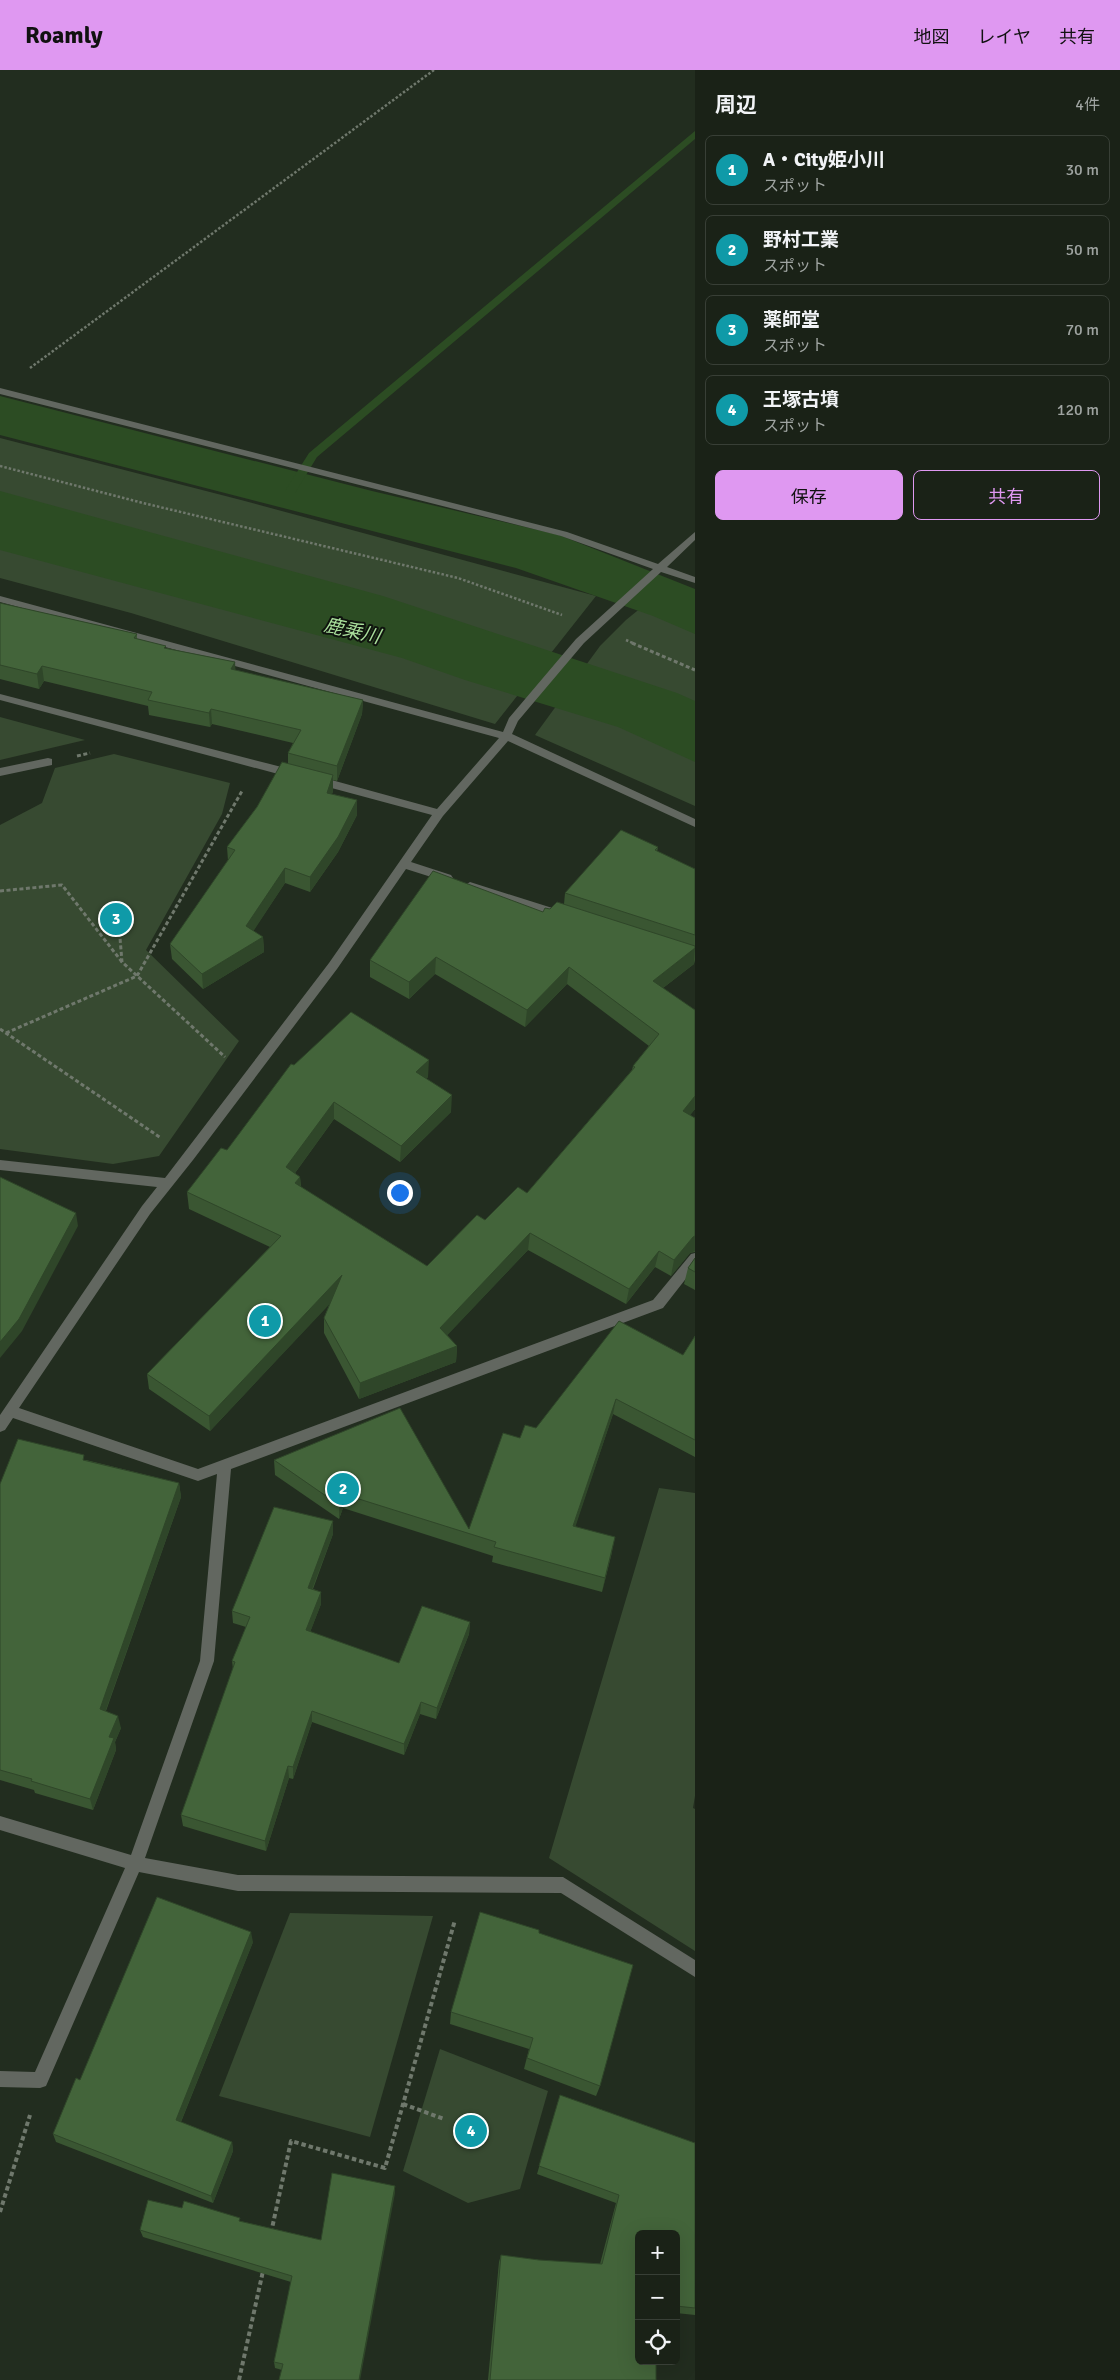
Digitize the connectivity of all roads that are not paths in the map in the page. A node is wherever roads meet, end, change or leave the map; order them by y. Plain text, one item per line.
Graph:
1 (0, 391) edge
2 (695, 535) edge
3 (661, 567) junction
4 (695, 580) edge
5 (0, 599) edge
6 (0, 697) edge
7 (506, 736) junction
8 (48, 762) dead end
9 (0, 772) edge
10 (439, 813) junction
11 (695, 823) edge
12 (404, 864) junction
13 (572, 919) edge
14 (0, 1165) edge
15 (166, 1183) junction
16 (695, 1258) edge
17 (10, 1411) junction
18 (0, 1426) edge
19 (225, 1465) junction
20 (0, 1823) edge
21 (135, 1864) junction
22 (695, 1969) edge
23 (0, 2080) edge

1 - 3 street
2 - 3 street
3 - 4 street
3 - 7 street
5 - 7 street
6 - 10 street
7 - 10 street
7 - 11 street
8 - 9 street
10 - 12 street
12 - 13 street
12 - 15 street
14 - 15 street
15 - 17 street
16 - 19 street
17 - 18 street
17 - 19 street
19 - 21 street
20 - 21 street
21 - 22 street
21 - 23 street

